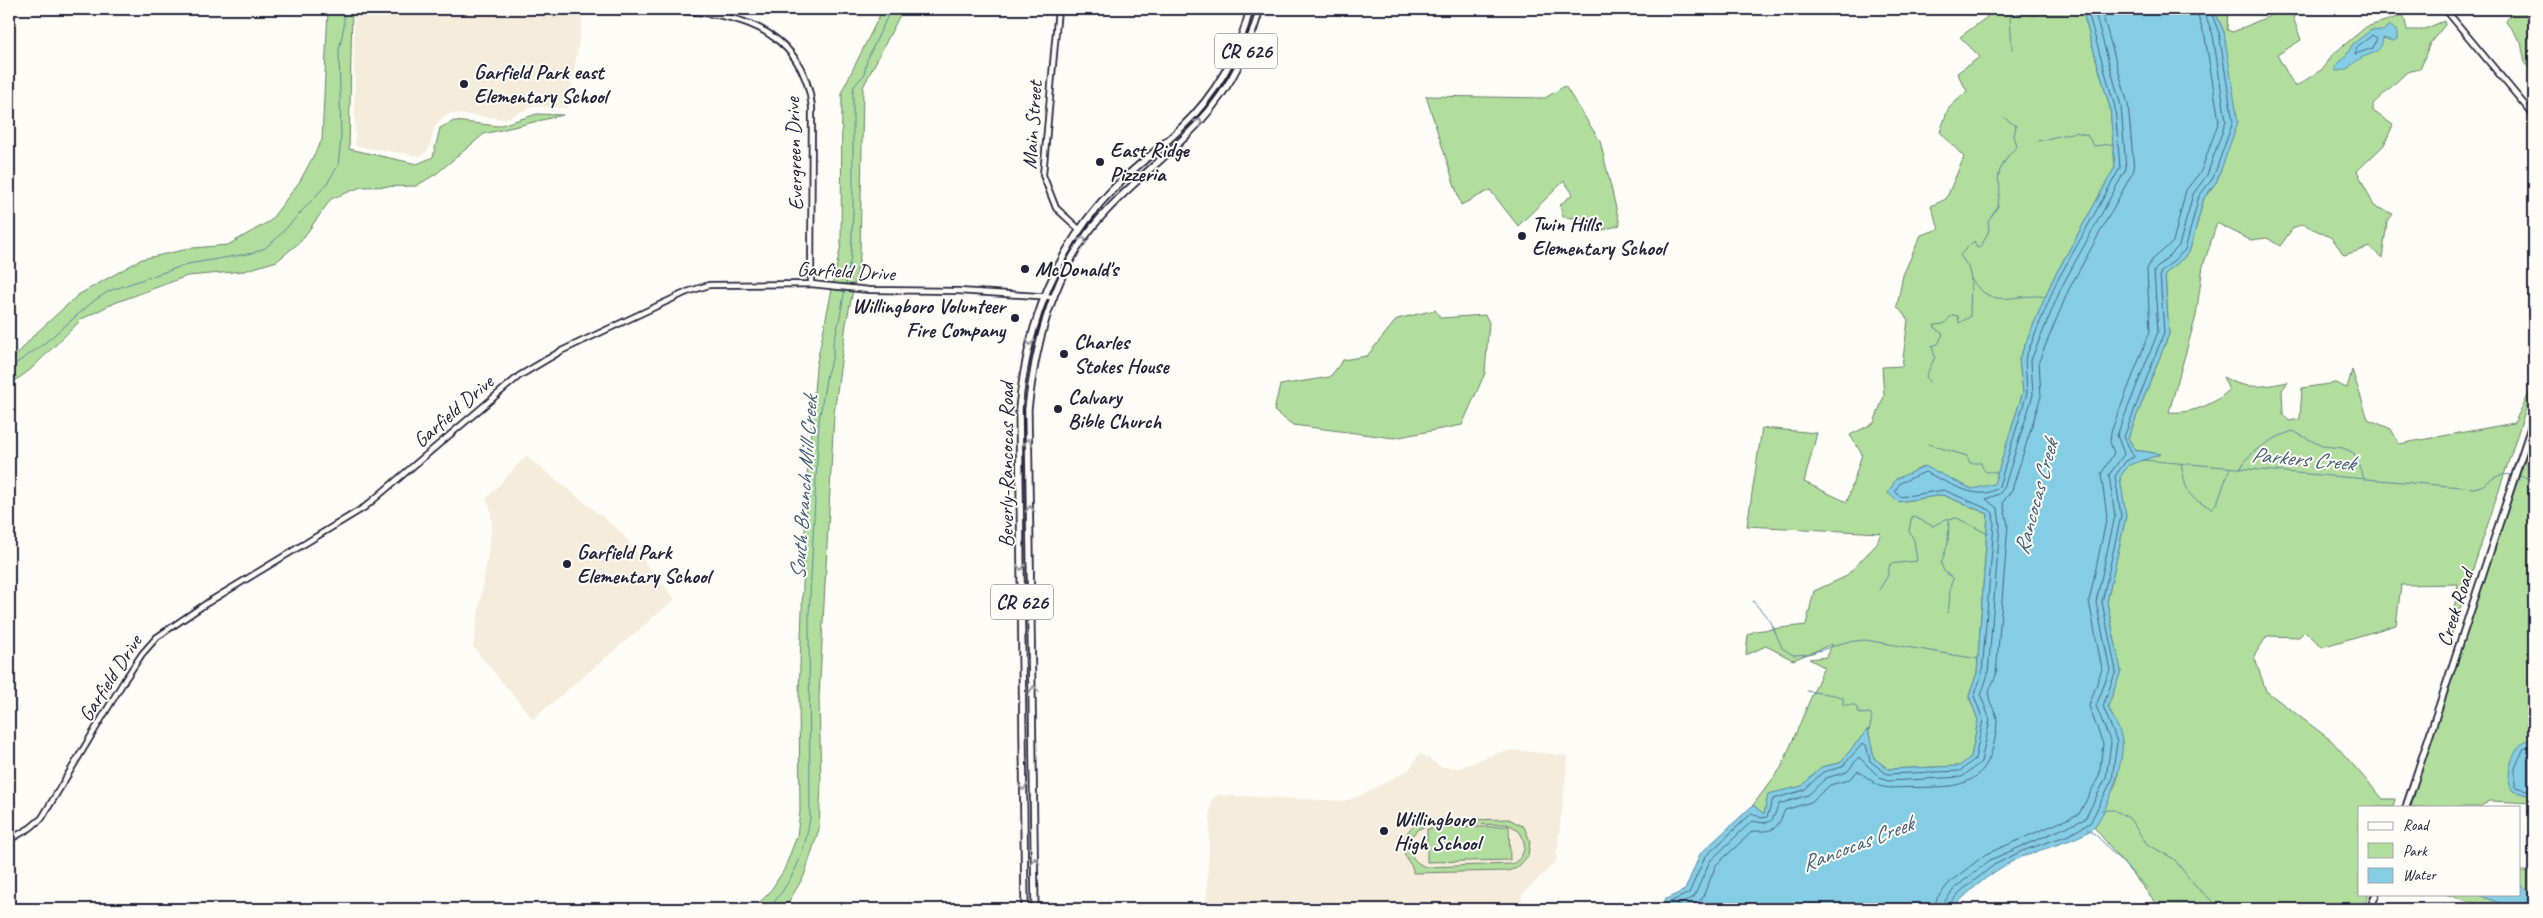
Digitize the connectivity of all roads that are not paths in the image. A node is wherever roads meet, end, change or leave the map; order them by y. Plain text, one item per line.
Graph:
1 (599, 9) edge
2 (1058, 9) edge
3 (1250, 9) edge
4 (1260, 9) edge
5 (2445, 9) edge
6 (2534, 116) edge
7 (1120, 182) junction
8 (1124, 191) junction
9 (1080, 230) junction
10 (811, 284) junction
11 (1044, 296) junction
12 (1054, 297) junction
13 (2534, 418) edge
14 (2406, 806) edge
15 (9, 840) edge
16 (2375, 896) edge
17 (1025, 909) edge
18 (1035, 909) edge
19 (2370, 909) edge

1 - 10 street, Evergreen Drive
2 - 9 street, Main Street
3 - 7 main road, Beverly-Rancocas Road / CR 626
8 -> 4 main road, Beverly-Rancocas Road / CR 626
5 - 6 street
7 - 8 main road
7 - 9 main road, Beverly-Rancocas Road / CR 626
12 -> 8 main road, Beverly-Rancocas Road / CR 626
9 - 11 main road, Beverly-Rancocas Road / CR 626
10 - 11 street, Garfield Drive
10 - 15 street, Garfield Drive
11 - 12 street, Garfield Drive
11 -> 17 main road, Beverly-Rancocas Road / CR 626
18 -> 12 main road, Beverly-Rancocas Road / CR 626
13 - 14 main road, Creek Road
16 - 19 main road

